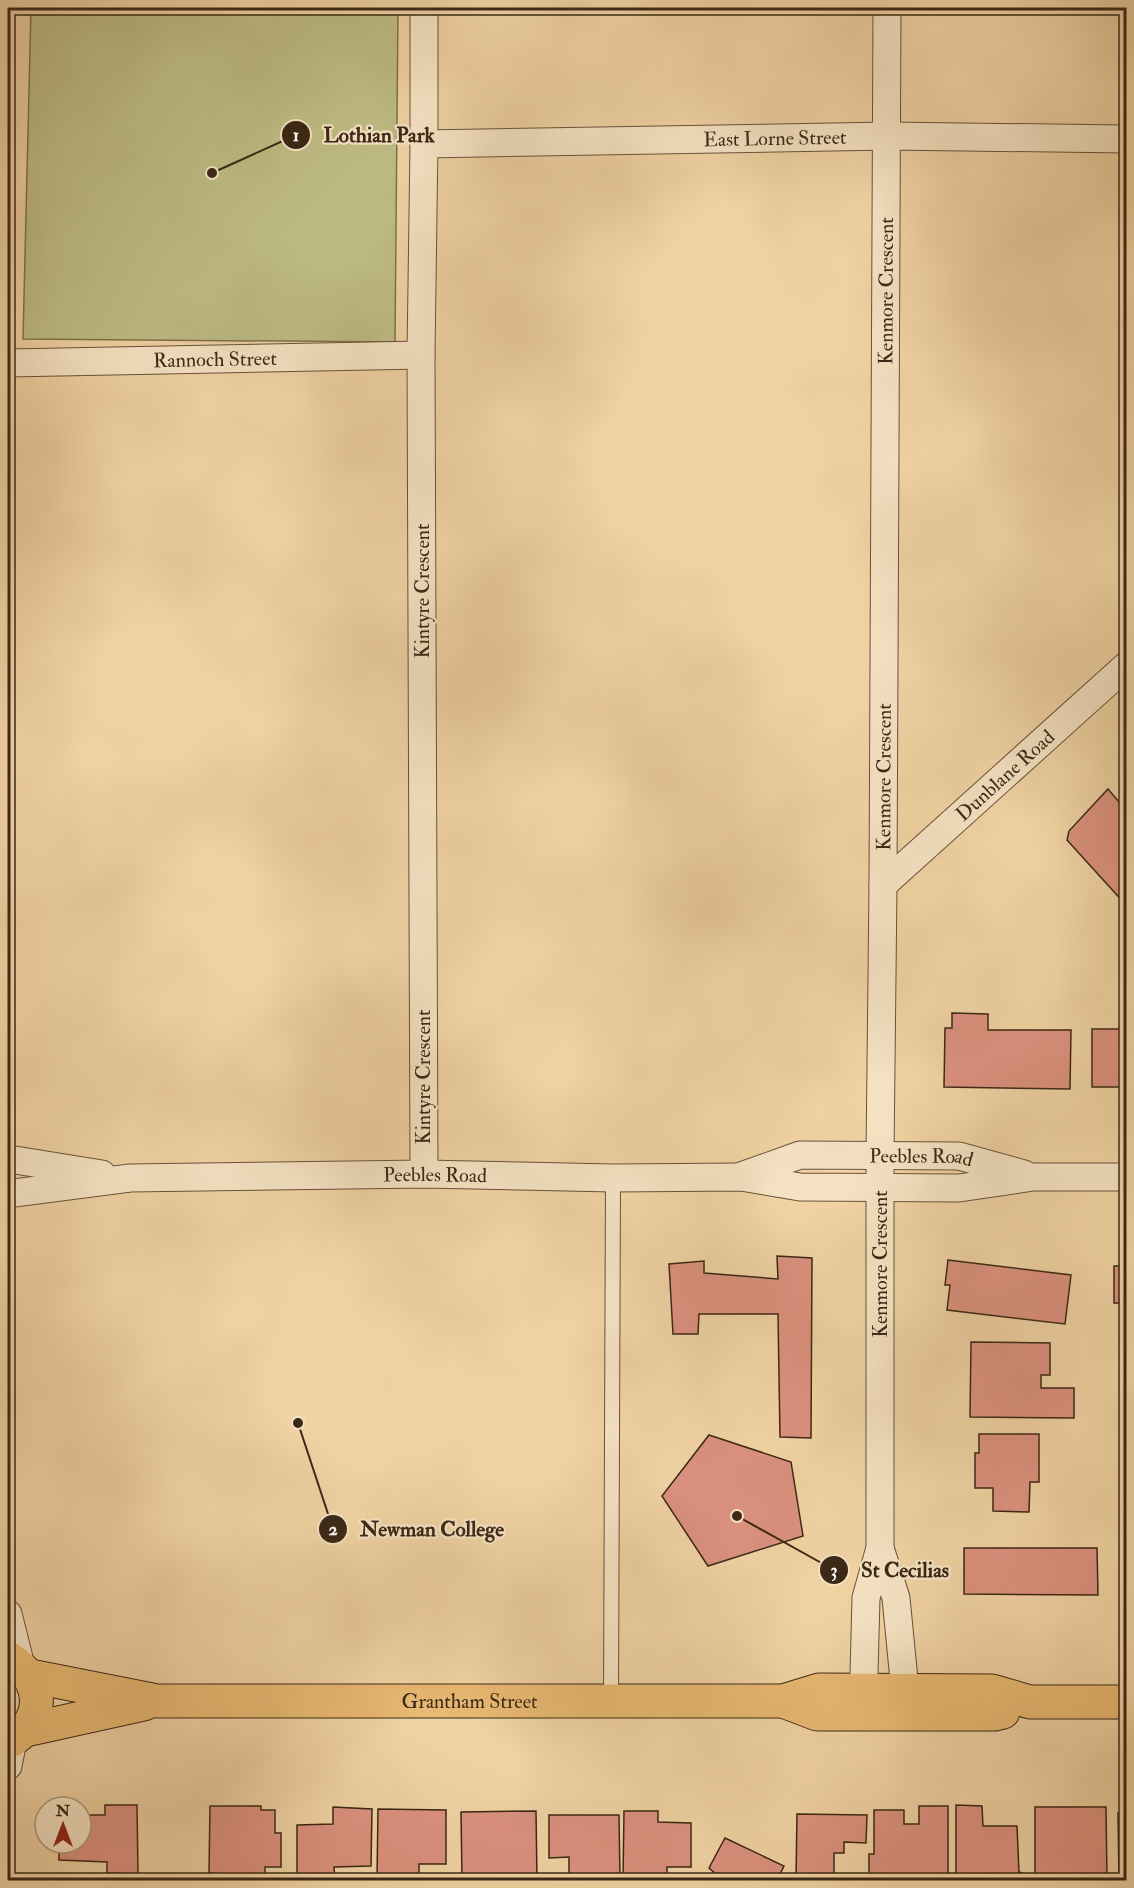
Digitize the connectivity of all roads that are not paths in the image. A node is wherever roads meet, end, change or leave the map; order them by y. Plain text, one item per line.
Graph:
1 (424, 8) edge
2 (887, 8) edge
3 (888, 136) junction
4 (1126, 139) edge
5 (424, 144) junction
6 (421, 355) junction
7 (8, 363) edge
8 (1126, 666) edge
9 (883, 885) junction
10 (11, 1154) edge
11 (880, 1156) junction
12 (423, 1174) junction
13 (741, 1176) junction
14 (1033, 1176) junction
15 (1126, 1177) edge
16 (130, 1178) junction
17 (613, 1178) junction
18 (880, 1187) junction
19 (11, 1197) edge
20 (880, 1548) junction
21 (8, 1614) edge
22 (19, 1667) edge
23 (158, 1701) junction
24 (610, 1702) junction
25 (863, 1702) junction
26 (905, 1702) junction
27 (1126, 1702) edge
28 (13, 1744) edge

1 - 5 street, Kintyre Crescent
2 - 3 street, Kenmore Crescent
3 - 4 street, East Lorne Street
3 - 5 street, East Lorne Street
3 - 9 street, Kenmore Crescent
5 - 6 street, Kintyre Crescent
6 - 7 street, Rannoch Street
6 - 12 street, Kintyre Crescent
8 - 9 street, Dunblane Road
9 - 11 street, Kenmore Crescent
10 - 16 street, Peebles Road
10 - 19 street
11 - 13 street, Peebles Road
11 - 14 street, Peebles Road
11 - 18 street, Kenmore Crescent
12 - 16 street, Peebles Road
12 - 17 street, Peebles Road
13 - 17 street, Peebles Road
13 - 18 street, Peebles Road
14 - 15 street, Peebles Road
14 - 18 street, Peebles Road
16 - 19 street, Peebles Road
17 - 24 lane
18 - 20 street, Kenmore Crescent
20 - 25 street, Kenmore Crescent
20 - 26 street, Kenmore Crescent
21 - 22 street
22 - 23 main road, Grantham Street
22 - 28 main road
23 - 24 main road, Grantham Street
23 - 28 main road, Grantham Street
24 - 25 main road, Grantham Street
25 - 26 main road, Grantham Street
26 - 27 main road, Grantham Street

